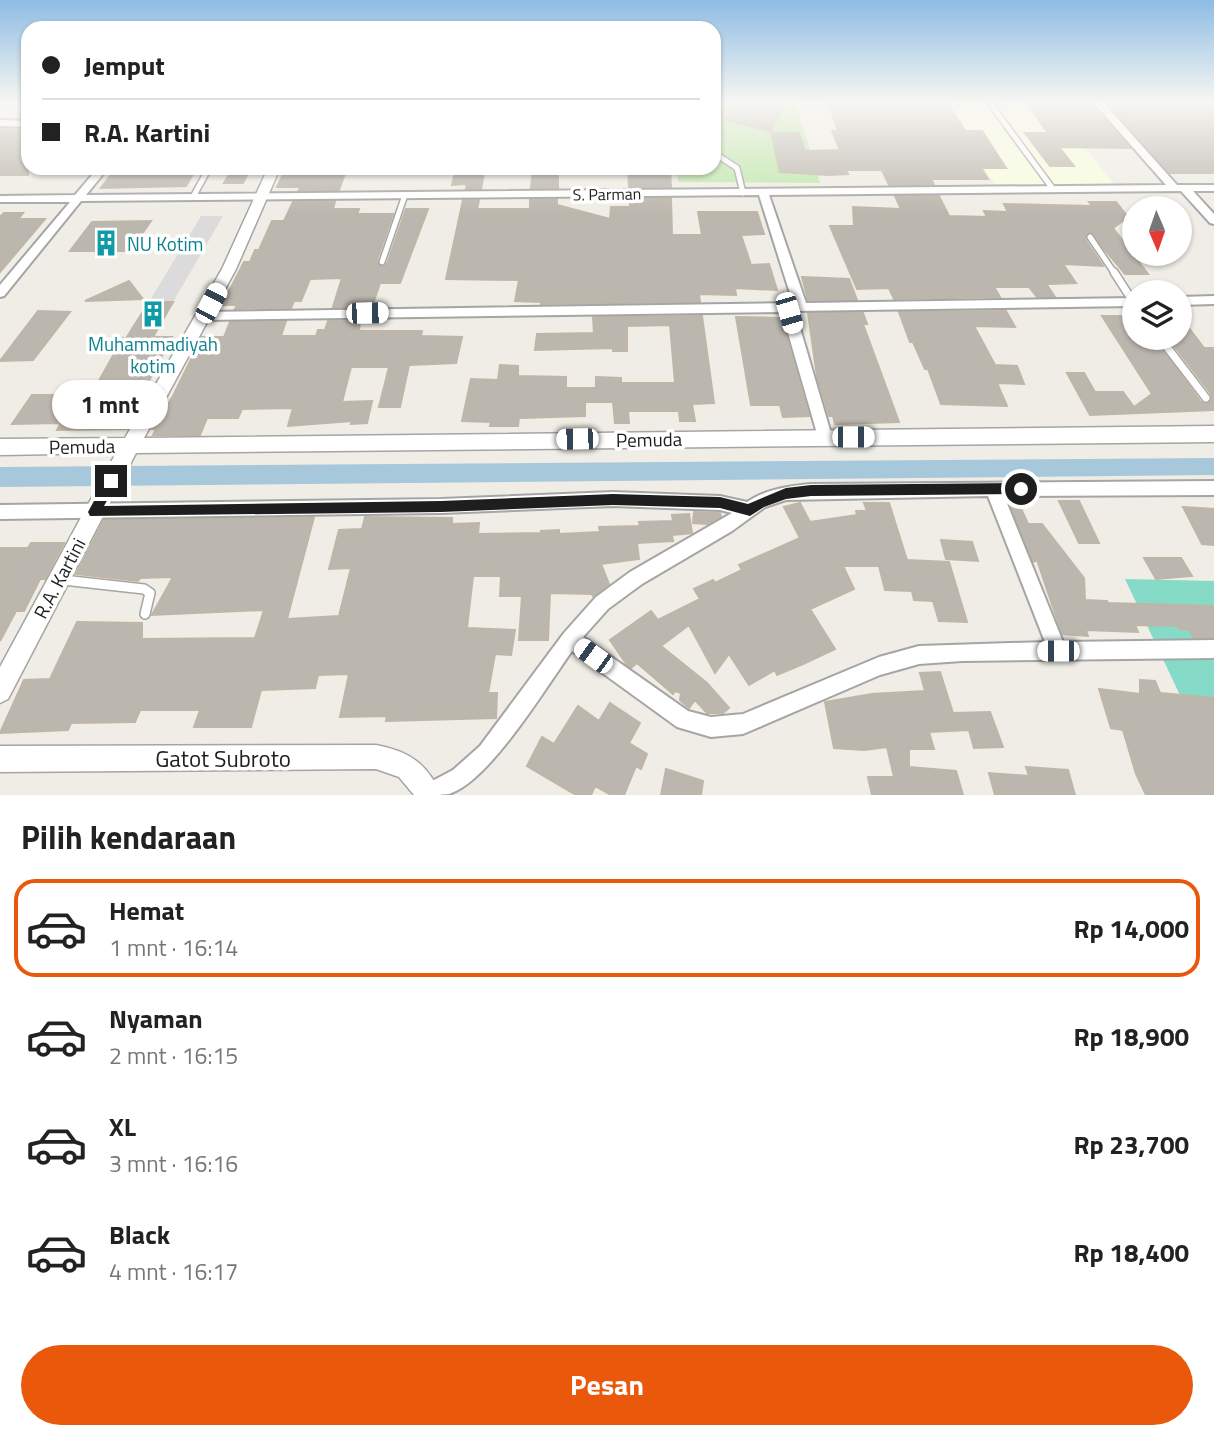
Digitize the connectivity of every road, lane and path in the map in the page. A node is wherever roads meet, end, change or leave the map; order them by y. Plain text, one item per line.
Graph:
1 (1016, 139) edge
2 (1133, 139) edge
3 (721, 158) edge
4 (97, 175) edge
5 (205, 175) edge
6 (271, 175) edge
7 (1179, 188) junction
8 (1214, 188) edge
9 (1053, 189) junction
10 (763, 192) junction
11 (743, 193) junction
12 (405, 195) junction
13 (263, 196) junction
14 (193, 197) junction
15 (78, 198) junction
16 (0, 199) edge
17 (1214, 221) edge
18 (1090, 237) dead end
19 (382, 262) dead end
20 (1122, 284) edge
21 (0, 292) edge
22 (1214, 300) edge
23 (1192, 301) edge
24 (1122, 302) edge
25 (794, 307) junction
26 (203, 316) junction
27 (1169, 350) edge
28 (1206, 398) dead end
29 (1214, 434) edge
30 (825, 437) junction
31 (0, 447) edge
32 (128, 451) junction
33 (1214, 488) edge
34 (993, 489) junction
35 (96, 508) junction
36 (750, 510) junction
37 (0, 512) edge
38 (59, 580) junction
39 (145, 614) dead end
40 (570, 639) junction
41 (1214, 649) edge
42 (1058, 651) junction
43 (0, 691) edge
44 (0, 759) edge
45 (428, 795) edge

1 - 9 lane
2 - 7 street
3 - 11 lane
4 - 15 street
5 - 14 lane
6 - 13 street, R.A. Kartini
7 - 8 street, S. Parman
7 - 9 street, S. Parman
7 - 17 street
9 - 10 street, S. Parman
10 - 11 street, S. Parman
10 - 25 street
11 - 12 street, S. Parman
12 - 13 street, S. Parman
12 - 19 lane
13 - 14 street, S. Parman
13 - 26 street, R.A. Kartini
14 - 15 street, S. Parman
15 - 16 street, S. Parman
15 - 21 street
18 - 20 lane
22 - 23 street
24 - 25 street
25 - 26 street
25 - 30 street
26 - 32 street, R.A. Kartini
27 - 28 lane
29 - 30 street, Pemuda
30 - 32 street, Pemuda
31 - 32 street, Pemuda
32 - 35 street, R.A. Kartini
33 - 34 street
34 - 36 street
34 - 42 street
35 - 36 street
35 - 37 street
35 - 38 street, R.A. Kartini
36 - 40 street
38 - 39 lane
38 - 43 street, R.A. Kartini
40 - 42 street
40 - 45 street
41 - 42 street
44 - 45 street, Gatot Subroto

